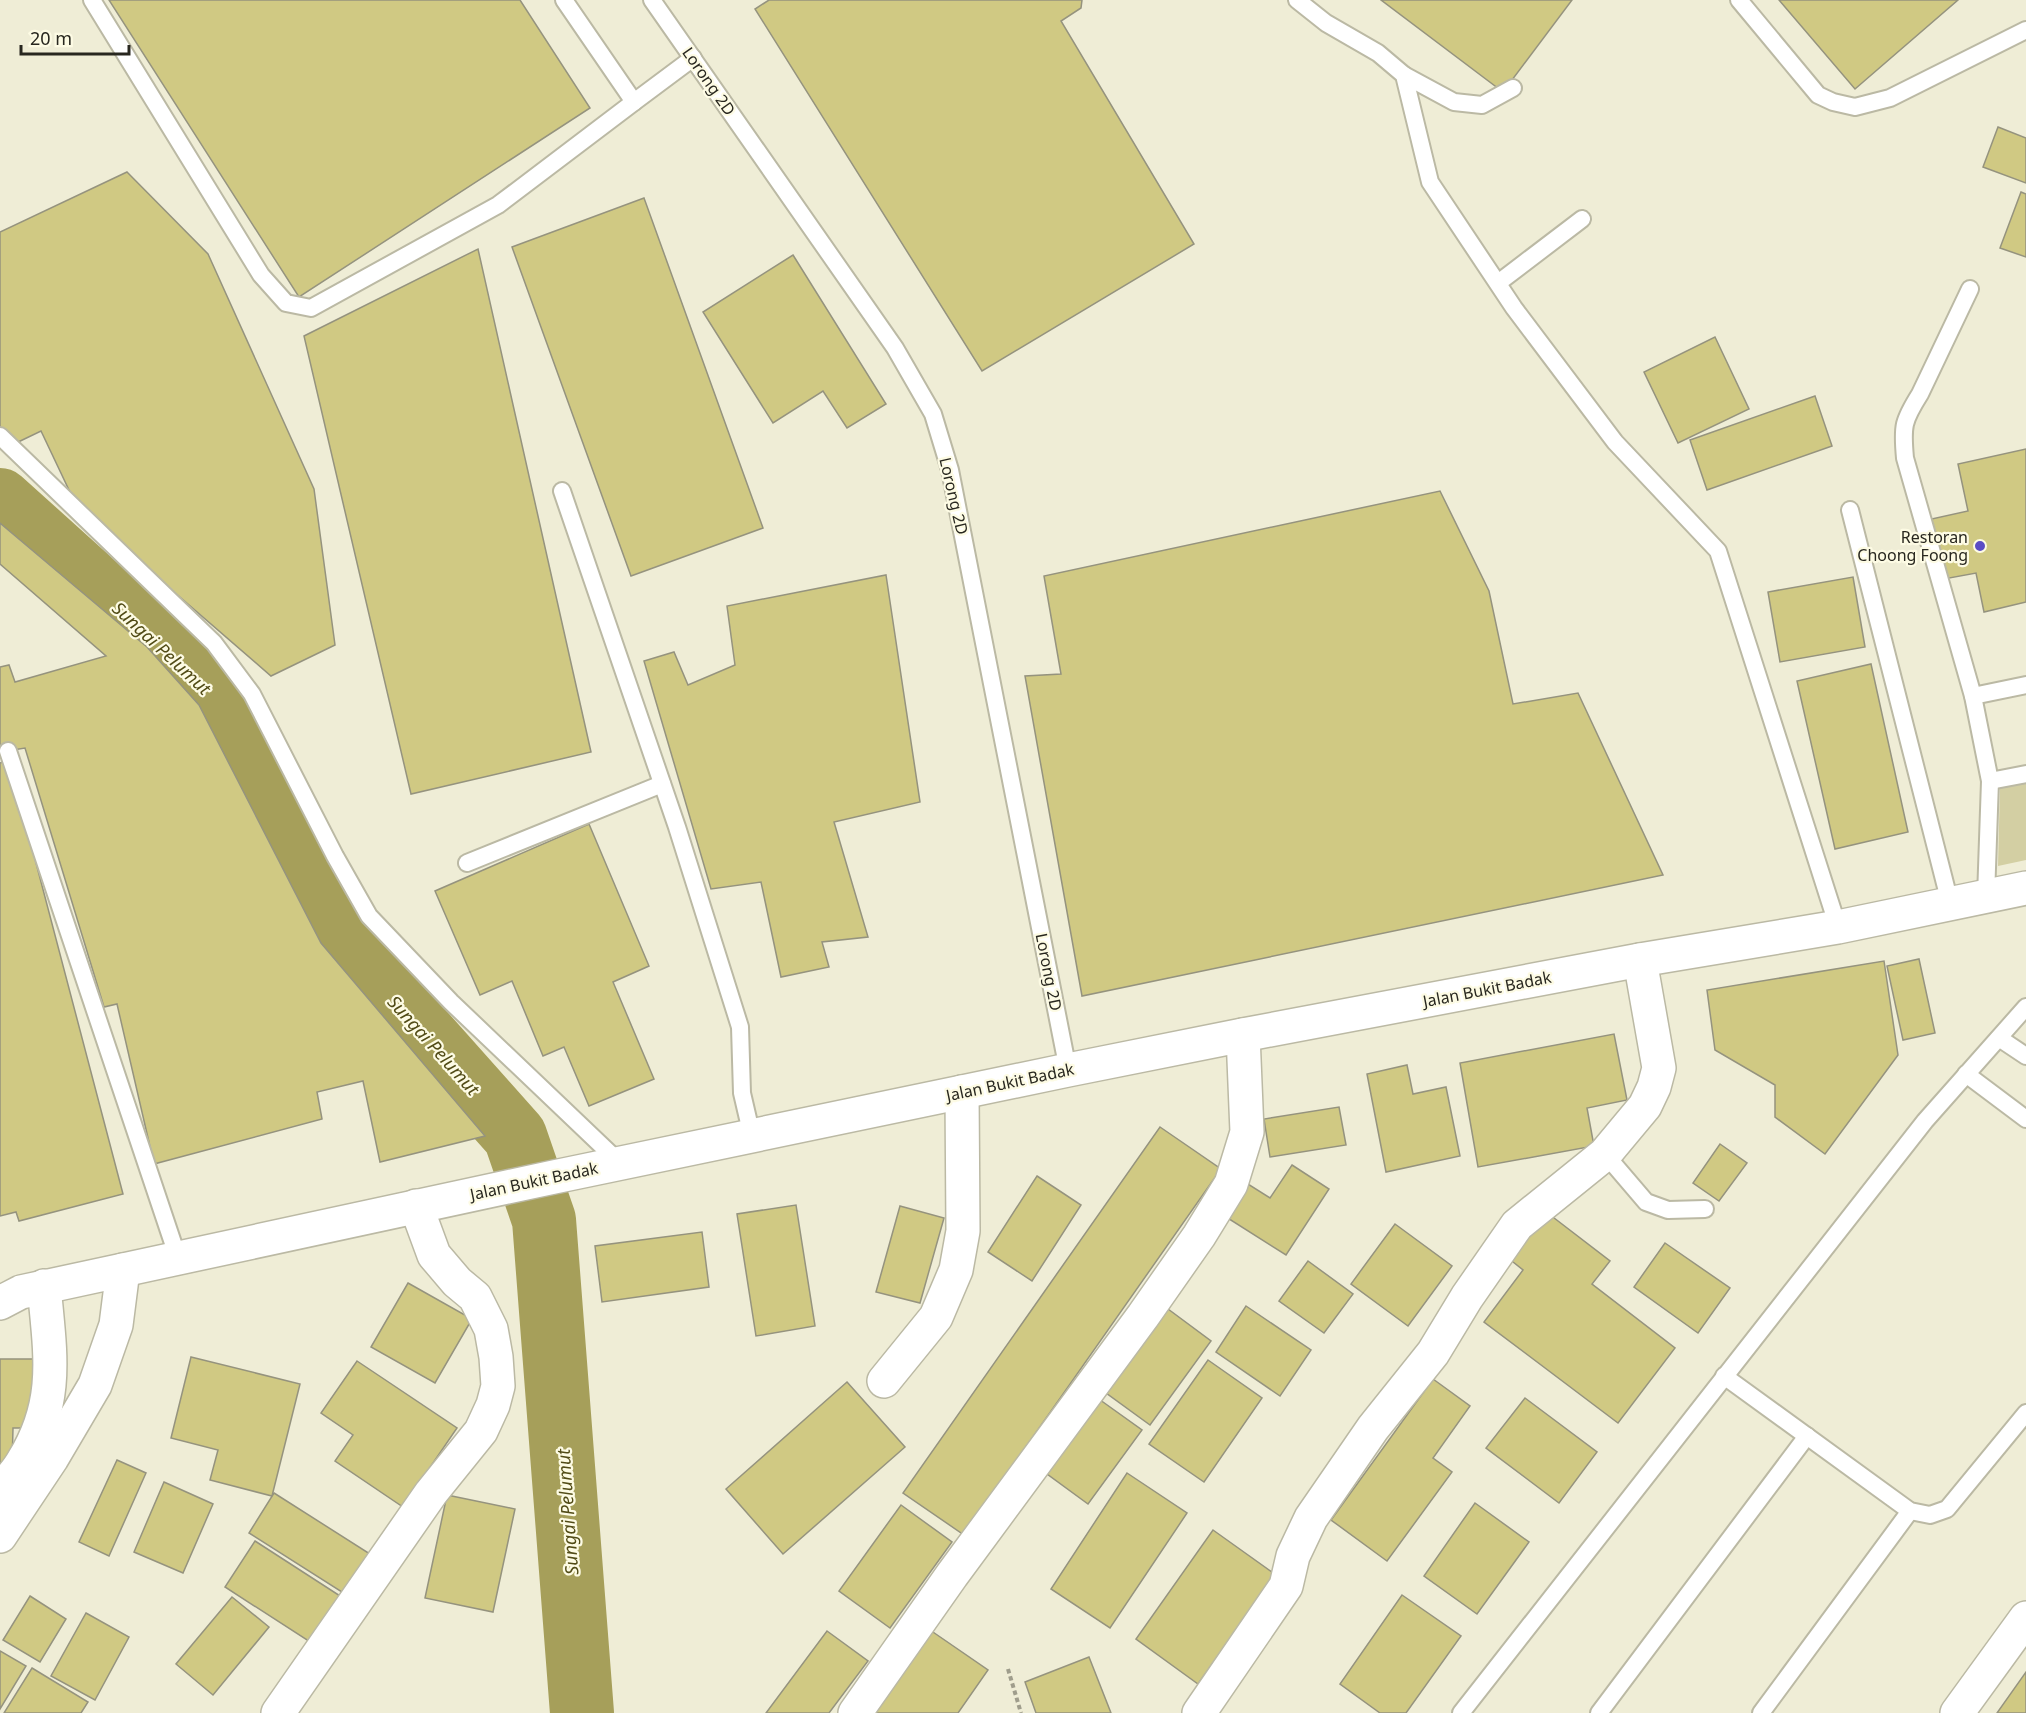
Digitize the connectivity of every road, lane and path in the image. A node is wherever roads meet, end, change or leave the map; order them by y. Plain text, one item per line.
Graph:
1 (92, 0) edge
2 (564, 0) edge
3 (652, 0) edge
4 (1297, 0) edge
5 (1739, 0) edge
6 (2026, 30) edge
7 (693, 58) junction
8 (1404, 75) junction
9 (1513, 88) dead end
10 (634, 102) junction
11 (1582, 219) dead end
12 (1498, 283) junction
13 (1970, 289) dead end
14 (0, 436) edge
15 (562, 491) dead end
16 (1850, 510) dead end
17 (2026, 685) edge
18 (1973, 696) junction
19 (8, 751) dead end
20 (2026, 774) edge
21 (1990, 781) junction
22 (662, 784) junction
23 (467, 863) dead end
24 (2026, 888) edge
25 (1986, 897) junction
26 (1950, 903) junction
27 (1839, 927) junction
28 (1640, 960) junction
29 (2026, 1007) edge
30 (1243, 1035) junction
31 (1999, 1038) junction
32 (2026, 1056) edge
33 (1068, 1070) junction
34 (1966, 1074) junction
35 (962, 1092) junction
36 (2026, 1119) edge
37 (752, 1136) junction
38 (1605, 1154) junction
39 (620, 1163) junction
40 (416, 1206) junction
41 (1705, 1209) dead end
42 (178, 1258) junction
43 (123, 1270) junction
44 (16, 1292) edge
45 (1724, 1376) junction
46 (884, 1381) dead end
47 (2026, 1413) edge
48 (1807, 1436) junction
49 (0, 1490) edge
50 (1910, 1511) junction
51 (0, 1536) edge
52 (2026, 1618) edge
53 (1008, 1669) dead end
54 (278, 1713) edge
55 (855, 1713) edge
56 (1021, 1713) edge
57 (1199, 1713) edge
58 (1461, 1713) edge
59 (1599, 1713) edge
60 (1761, 1713) edge
61 (1957, 1713) edge

1 - 10 lane
2 - 10 lane
3 - 7 lane, Lorong 2D
4 - 8 lane
5 - 6 lane
7 - 10 lane
7 - 33 lane, Lorong 2D
8 - 9 lane
8 - 12 lane
11 - 12 lane
12 - 27 lane
13 - 18 lane
14 - 39 lane
15 - 22 lane
16 - 26 lane
17 - 18 lane
18 - 21 lane
19 - 42 lane
20 - 21 lane
21 - 25 lane
22 - 23 lane
22 - 37 lane
24 - 25 street, Jalan Bukit Badak
25 - 26 street, Jalan Bukit Badak
26 - 27 street, Jalan Bukit Badak
27 - 28 street, Jalan Bukit Badak
28 - 30 street, Jalan Bukit Badak
28 - 38 street
29 - 31 lane
30 - 33 street, Jalan Bukit Badak
30 - 55 street
31 - 32 lane
31 - 34 lane
33 - 35 street, Jalan Bukit Badak
34 - 36 lane
34 - 45 lane
35 - 37 street, Jalan Bukit Badak
35 - 46 street
37 - 39 street, Jalan Bukit Badak
38 - 41 lane
38 - 57 street
39 - 40 street, Jalan Bukit Badak
40 - 42 street, Jalan Bukit Badak
40 - 54 street
42 - 43 street, Jalan Bukit Badak
43 - 44 street, Jalan Bukit Badak
43 - 51 street
44 - 49 street
45 - 48 lane
45 - 58 lane
47 - 50 lane
48 - 50 lane
48 - 59 lane
50 - 60 lane
52 - 61 street
53 - 56 path

